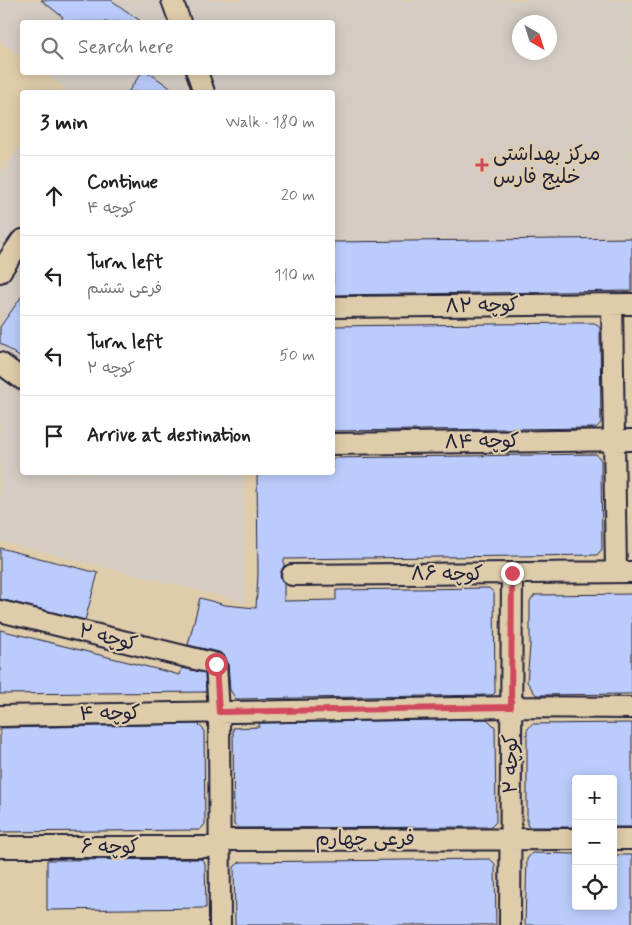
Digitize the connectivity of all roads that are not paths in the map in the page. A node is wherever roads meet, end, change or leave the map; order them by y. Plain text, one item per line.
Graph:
1 (172, 0) edge
2 (179, 20) edge
3 (198, 75) edge
4 (203, 90) edge
5 (20, 243) edge
6 (0, 272) edge
7 (612, 304) junction
8 (632, 304) edge
9 (335, 307) edge
10 (0, 363) edge
11 (20, 378) edge
12 (623, 440) edge
13 (335, 444) edge
14 (624, 572) edge
15 (512, 573) junction
16 (292, 575) dead end
17 (0, 611) edge
18 (511, 707) junction
19 (632, 708) edge
20 (219, 712) junction
21 (0, 716) edge
22 (510, 839) junction
23 (572, 839) edge
24 (617, 839) edge
25 (632, 839) edge
26 (220, 843) junction
27 (0, 847) edge
28 (220, 925) edge
29 (510, 925) edge

1 - 2 street
3 - 4 street
5 - 6 street
7 - 8 street, کوچه ۸۲
7 - 9 street, کوچه ۸۲
7 - 12 street
10 - 11 street
12 - 13 street, کوچه ۸۴
12 - 14 street
14 - 15 street, کوچه ۸۶
15 - 16 street, کوچه ۸۶
15 - 18 street, کوچه ۲
17 - 20 street, کوچه ۲
18 - 19 street, کوچه ۴
18 - 20 street, کوچه ۴
18 - 22 street, کوچه ۲
20 - 21 street, کوچه ۴
20 - 26 street
22 - 23 street, فرعی چهارم
22 - 26 street, فرعی چهارم
22 - 29 street, کوچه ۲
24 - 25 street
26 - 27 street, کوچه ۶
26 - 28 street

